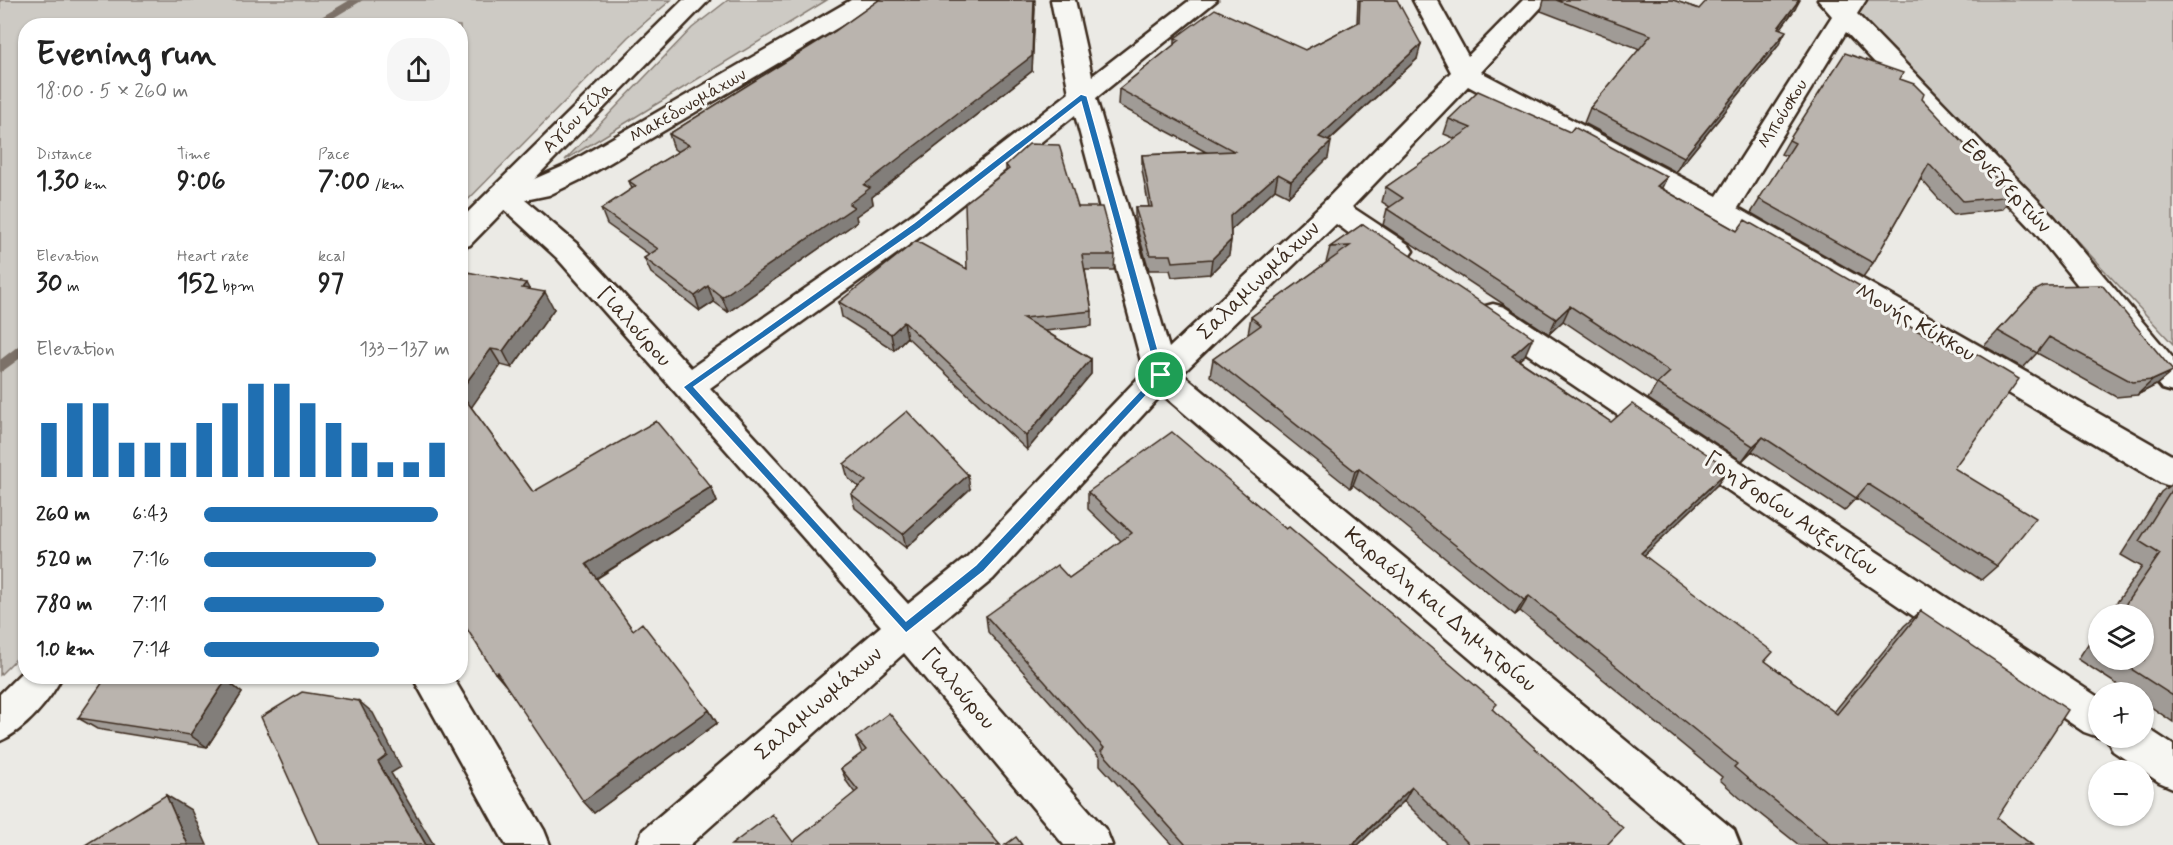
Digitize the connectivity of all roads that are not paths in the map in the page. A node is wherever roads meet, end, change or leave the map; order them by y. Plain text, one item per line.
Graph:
1 (697, 0) edge
2 (868, 0) edge
3 (1064, 0) edge
4 (1205, 0) edge
5 (1425, 0) edge
6 (1536, 0) edge
7 (1842, 5) edge
8 (1465, 74) junction
9 (1083, 96) junction
10 (502, 195) junction
11 (1334, 209) junction
12 (1722, 211) junction
13 (468, 230) edge
14 (1424, 268) edge
15 (1463, 295) edge
16 (1161, 375) junction
17 (2173, 381) edge
18 (687, 387) junction
19 (2173, 473) edge
20 (906, 628) junction
21 (36, 684) edge
22 (436, 684) edge
23 (2088, 712) edge
24 (0, 722) edge
25 (2142, 748) edge
26 (2173, 768) edge
27 (529, 845) edge
28 (658, 845) edge
29 (1091, 845) edge
30 (1719, 845) edge

1 - 10 street, Αγίου Σίλα
2 - 10 street, Μακεδονομάχων
3 - 9 street
4 - 9 street
5 - 8 street
6 - 8 street, Σαλαμινομάχων
7 - 12 street, Μπούσκου
7 - 17 street, Εθνεγερτών
8 - 11 street, Σαλαμινομάχων
8 - 12 street, Μονής Κύκκου
9 - 16 street
9 - 18 street
10 - 13 street, Αγίου Σίλα
10 - 18 street, Γιαλούρου
11 - 14 street
11 - 16 street, Σαλαμινομάχων
12 - 19 street, Μονής Κύκκου
15 - 23 street, Γρηγορίου Αυξεντίου
16 - 20 street, Σαλαμινομάχων
16 - 30 street, Καραόλη και Δημητρίου
18 - 20 street, Γιαλούρου
20 - 28 street, Σαλαμινομάχων
20 - 29 street, Γιαλούρου
21 - 24 street
22 - 27 street
25 - 26 street

